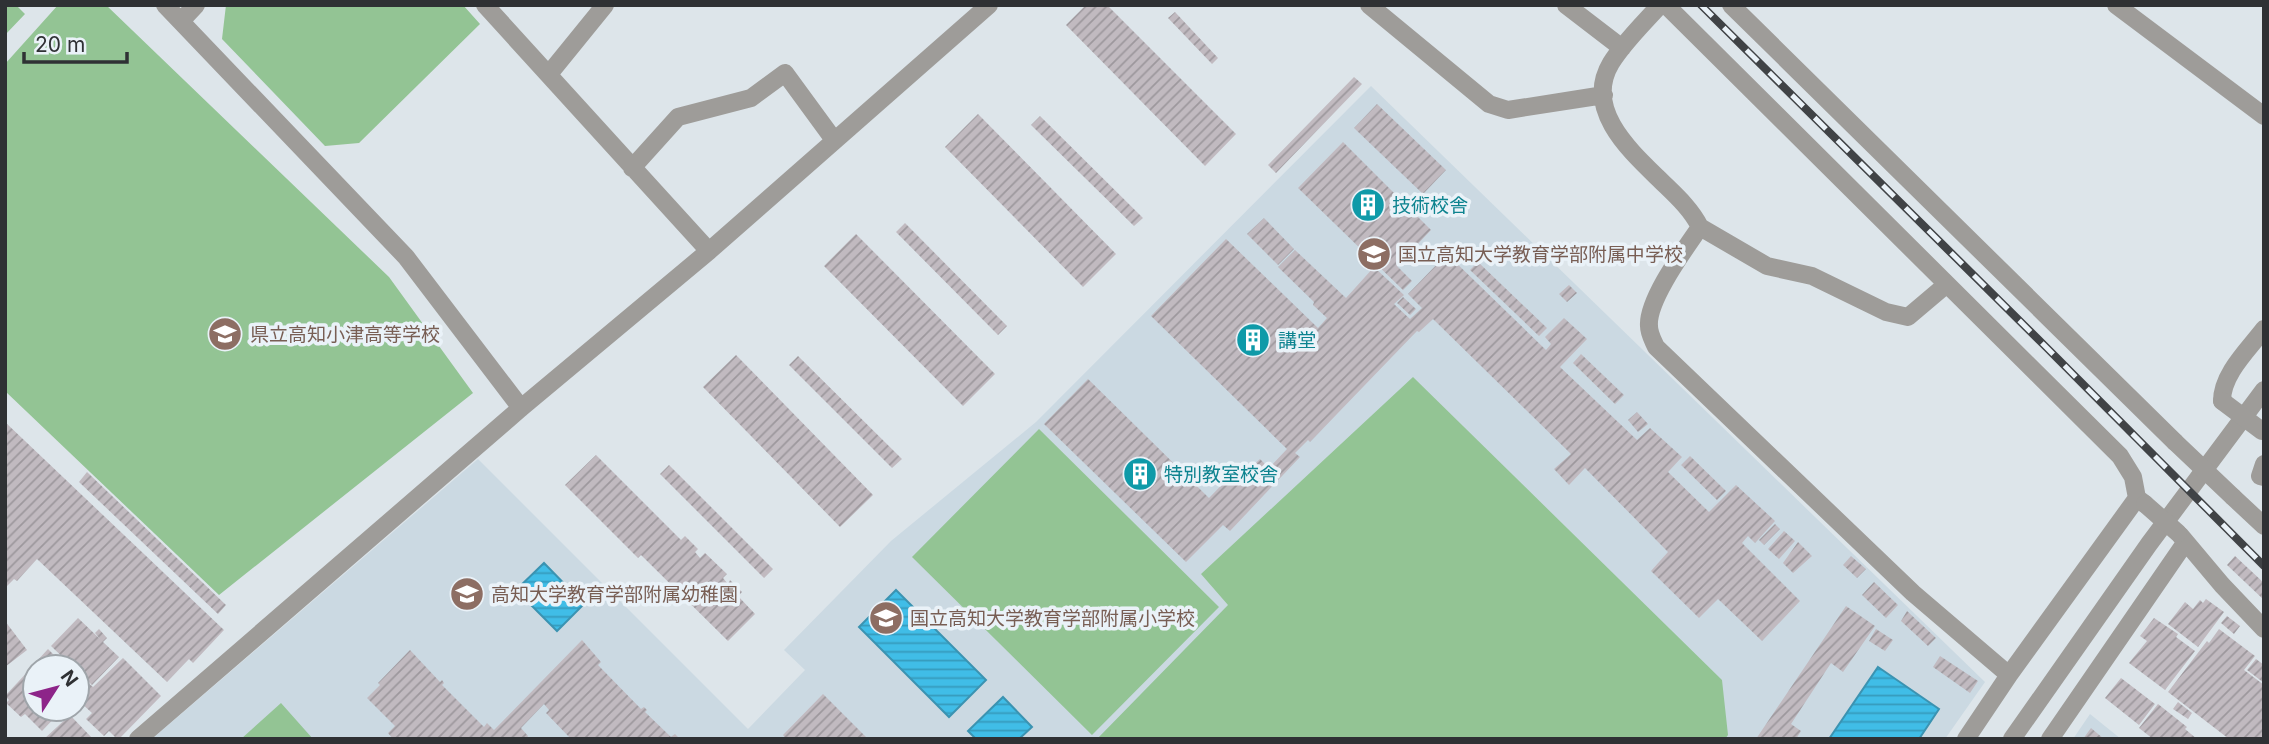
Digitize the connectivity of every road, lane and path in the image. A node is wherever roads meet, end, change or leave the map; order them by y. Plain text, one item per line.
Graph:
1 (165, 5) edge
2 (196, 5) edge
3 (485, 5) edge
4 (605, 5) edge
5 (989, 5) edge
6 (1369, 5) edge
7 (1566, 5) edge
8 (1660, 5) edge
9 (1666, 5) edge
10 (1731, 5) edge
11 (2116, 5) edge
12 (181, 21) junction
13 (1622, 48) junction
14 (549, 74) junction
15 (1604, 95) junction
16 (2264, 116) edge
17 (834, 140) junction
18 (632, 168) junction
19 (1700, 227) junction
20 (709, 251) junction
21 (1947, 284) junction
22 (2264, 329) edge
23 (2264, 390) edge
24 (521, 408) junction
25 (2263, 430) edge
26 (2264, 464) edge
27 (2264, 478) edge
28 (2141, 501) junction
29 (2264, 526) edge
30 (2182, 538) junction
31 (2264, 629) edge
32 (2009, 675) junction
33 (138, 739) edge
34 (1966, 739) edge
35 (2012, 739) edge
36 (2050, 739) edge

1 - 12 street
2 - 12 street
3 - 14 street
4 - 14 street
5 - 17 street
6 - 15 street
7 - 13 street
8 - 13 street
9 - 21 street
10 - 29 street, bridge
11 - 16 street
12 - 24 street
13 - 15 street
14 - 18 street
15 - 19 street
17 - 18 street
17 - 20 street
18 - 20 street
19 - 21 street
19 - 32 street
20 - 24 street
21 - 28 street
22 - 25 street, bridge
23 - 35 street
24 - 33 street
26 - 27 street
28 - 30 street, bridge
28 - 32 street
30 - 31 street
30 - 36 street
32 - 34 street

